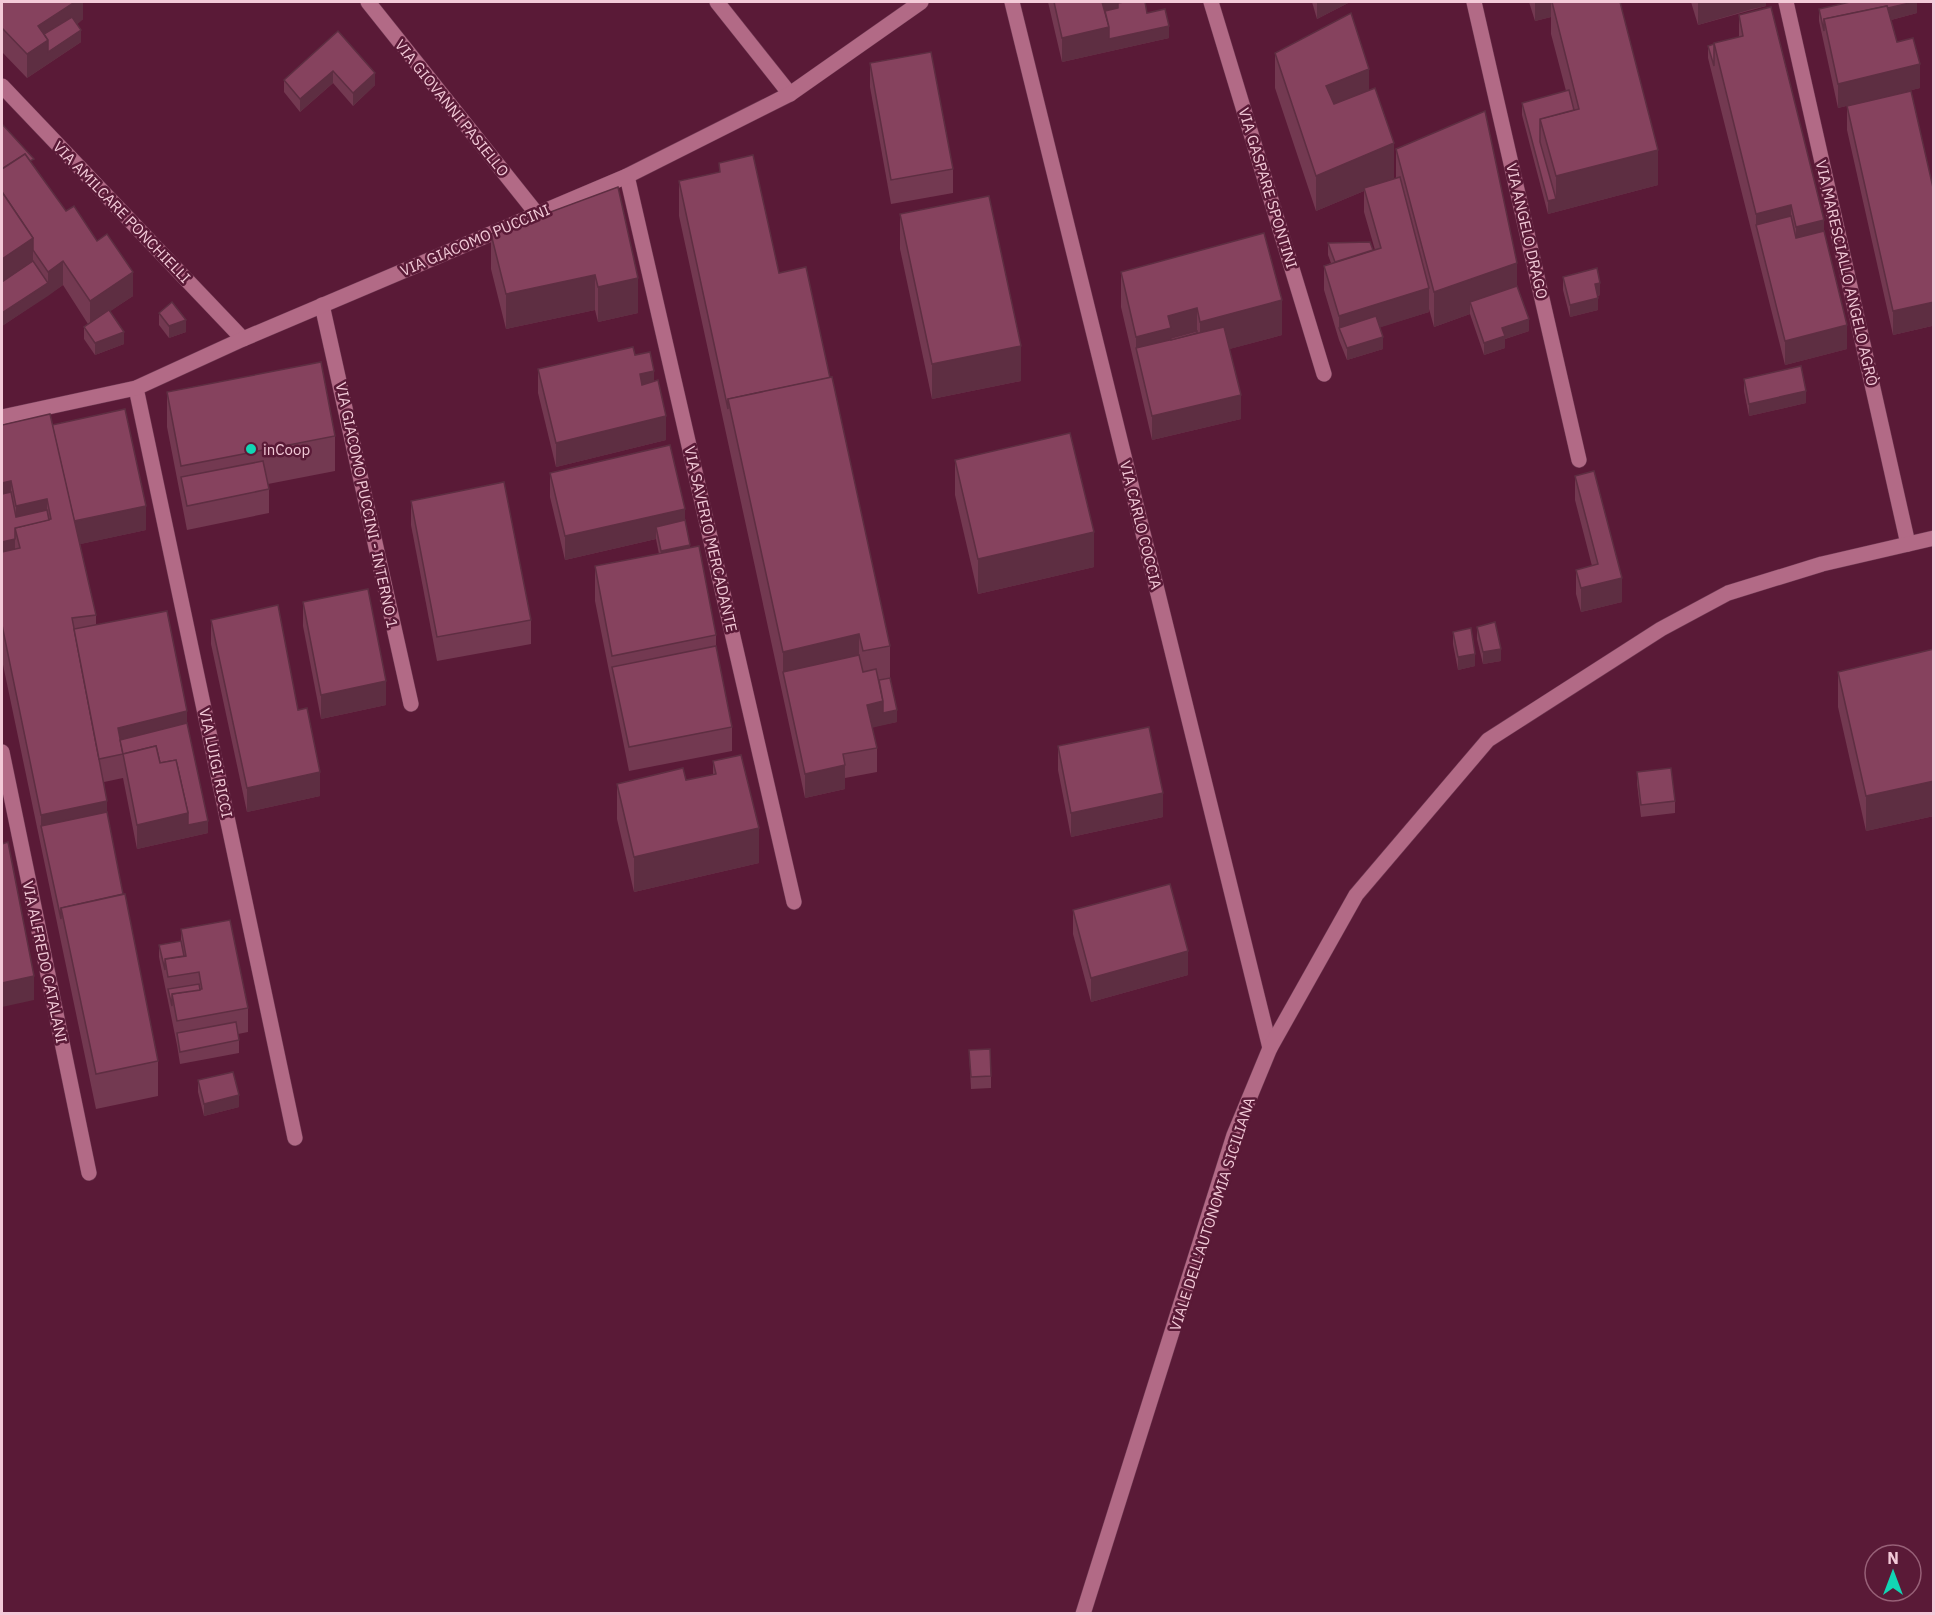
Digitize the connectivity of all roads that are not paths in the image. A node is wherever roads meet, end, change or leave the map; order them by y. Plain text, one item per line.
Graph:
1 (368, 2) edge
2 (717, 2) edge
3 (921, 2) edge
4 (1012, 2) edge
5 (1212, 2) edge
6 (1474, 2) edge
7 (1786, 2) edge
8 (2, 86) edge
9 (790, 94) junction
10 (627, 176) junction
11 (537, 214) junction
12 (322, 305) junction
13 (243, 339) junction
14 (1324, 374) dead end
15 (136, 388) junction
16 (2, 417) edge
17 (1579, 459) dead end
18 (1934, 538) edge
19 (1908, 544) junction
20 (411, 704) dead end
21 (2, 752) edge
22 (795, 902) dead end
23 (1270, 1048) junction
24 (296, 1138) dead end
25 (89, 1173) dead end
26 (1083, 1614) edge

1 - 11 street, VIA GIOVANNI PASIELLO
2 - 9 street
3 - 9 street, VIA GIACOMO PUCCINI
4 - 23 street, VIA CARLO COCCIA
5 - 14 street, VIA GASPARE SPONTINI
6 - 17 street, VIA ANGELO DRAGO
7 - 19 street, VIA MARESCIALLO ANGELO AGRÒ
8 - 13 street, VIA AMILCARE PONCHIELLI
9 - 10 street, VIA GIACOMO PUCCINI
10 - 11 street, VIA GIACOMO PUCCINI
10 - 22 street, VIA SAVERIO MERCADANTE
11 - 12 street, VIA GIACOMO PUCCINI
12 - 13 street, VIA GIACOMO PUCCINI
12 - 20 street, VIA GIACOMO PUCCINI - INTERNO 1
13 - 15 street, VIA GIACOMO PUCCINI
15 - 16 street, VIA GIACOMO PUCCINI
15 - 24 street, VIA LUIGI RICCI
18 - 19 street, VIALE DELL'AUTONOMIA SICILIANA
19 - 23 street, VIALE DELL'AUTONOMIA SICILIANA
21 - 25 street, VIA ALFREDO CATALANI
23 - 26 street, VIALE DELL'AUTONOMIA SICILIANA

